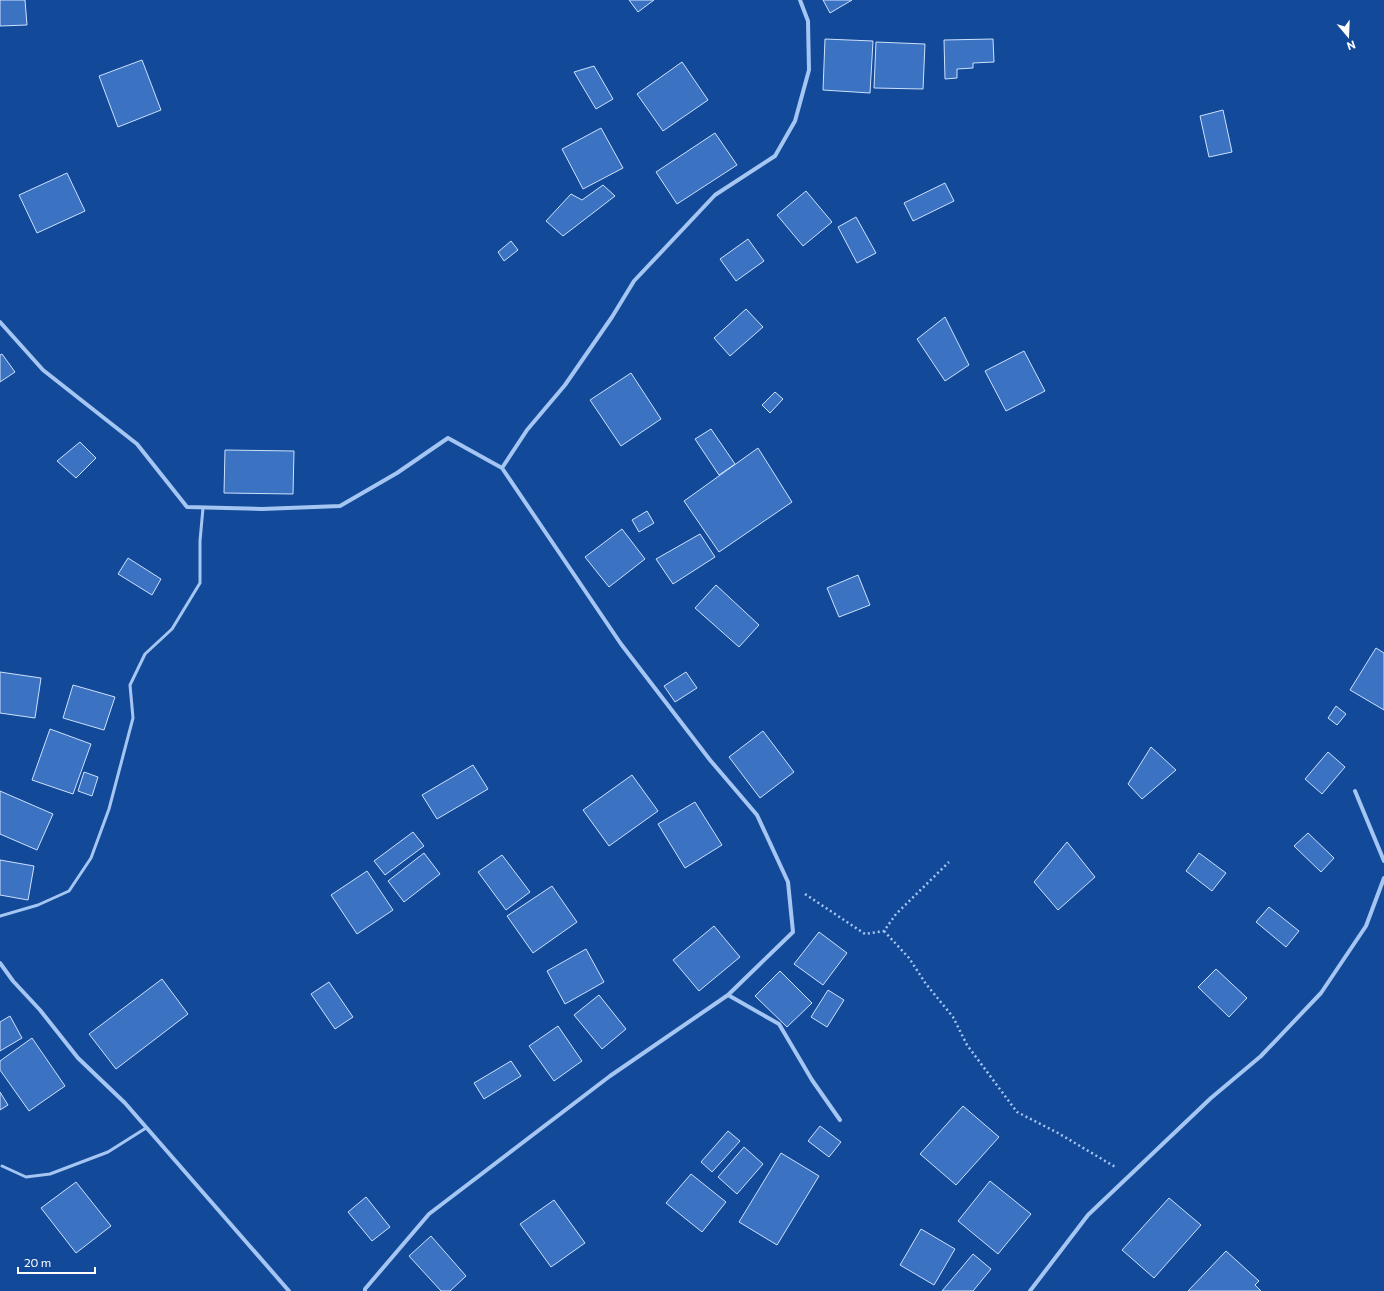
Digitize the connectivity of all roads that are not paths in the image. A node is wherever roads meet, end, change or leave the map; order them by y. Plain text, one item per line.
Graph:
1 (800, 0) edge
2 (0, 322) edge
3 (502, 468) junction
4 (203, 508) junction
5 (1355, 791) dead end
6 (1384, 861) edge
7 (1384, 878) edge
8 (0, 916) edge
9 (0, 963) edge
10 (728, 995) junction
11 (840, 1120) dead end
12 (146, 1128) junction
13 (2, 1166) dead end
14 (289, 1291) edge
15 (364, 1291) edge
16 (1030, 1291) edge

1 - 3 street
2 - 4 street
3 - 4 street
3 - 10 street
4 - 8 lane
5 - 6 street
7 - 16 street
9 - 12 street
10 - 11 street
10 - 15 street
12 - 13 lane
12 - 14 street

